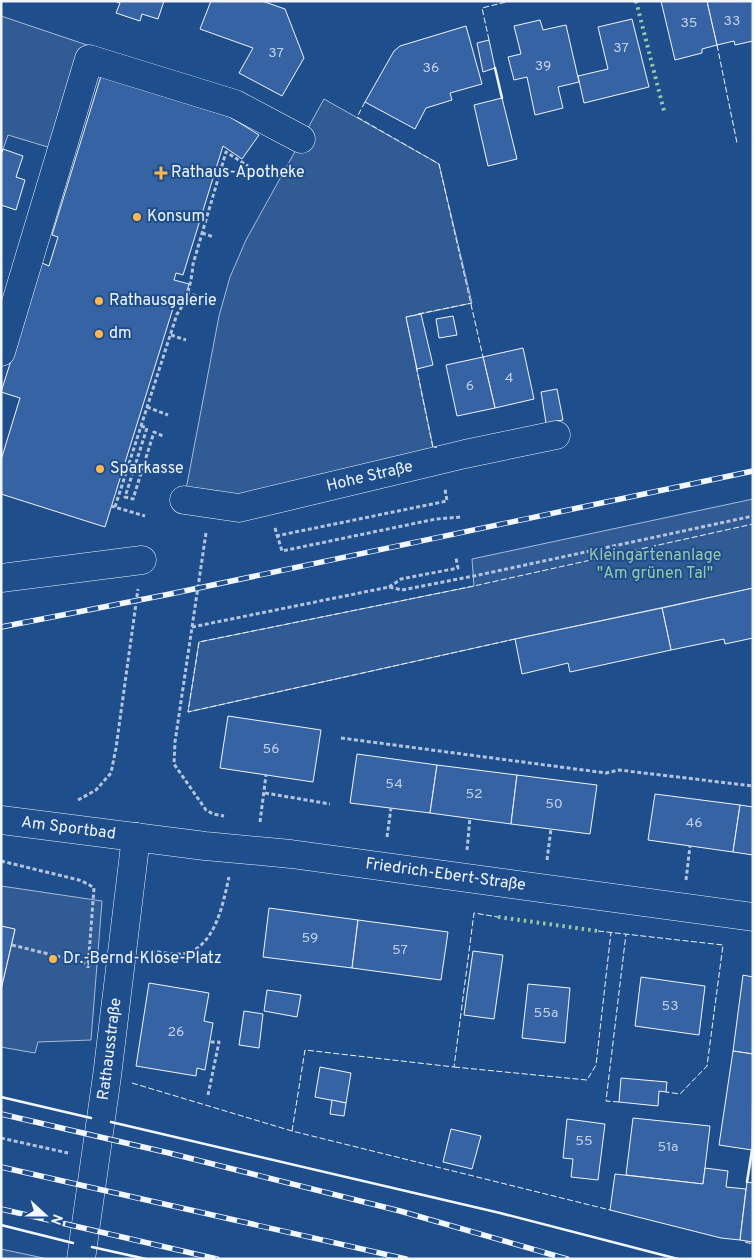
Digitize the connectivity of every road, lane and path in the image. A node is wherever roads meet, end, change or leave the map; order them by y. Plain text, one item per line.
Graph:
1 (301, 139) dead end
2 (248, 166) dead end
3 (202, 233) junction
4 (214, 237) dead end
5 (186, 293) junction
6 (197, 296) dead end
7 (171, 335) junction
8 (186, 340) dead end
9 (1, 352) edge
10 (147, 407) junction
11 (168, 415) dead end
12 (141, 426) junction
13 (556, 435) dead end
14 (163, 436) dead end
15 (184, 500) dead end
16 (447, 501) dead end
17 (145, 516) dead end
18 (753, 516) edge
19 (461, 517) dead end
20 (274, 523) dead end
21 (206, 532) dead end
22 (276, 536) junction
23 (456, 558) dead end
24 (140, 573) joint
25 (1, 578) edge
26 (389, 588) junction
27 (192, 627) junction
28 (341, 738) dead end
29 (266, 775) dead end
30 (753, 786) edge
31 (264, 793) junction
32 (75, 801) dead end
33 (330, 804) dead end
34 (391, 808) dead end
35 (230, 818) dead end
36 (470, 818) dead end
37 (1, 820) edge
38 (253, 822) dead end
39 (551, 829) dead end
40 (136, 837) junction
41 (387, 841) dead end
42 (690, 846) dead end
43 (458, 850) dead end
44 (467, 852) junction
45 (476, 852) dead end
46 (538, 860) dead end
47 (1, 861) edge
48 (547, 861) junction
49 (556, 862) dead end
50 (229, 877) dead end
51 (678, 879) dead end
52 (686, 880) junction
53 (695, 881) dead end
54 (753, 917) edge
55 (12, 945) dead end
56 (148, 950) dead end
57 (89, 964) junction
58 (88, 973) dead end
59 (210, 1042) dead end
60 (208, 1095) dead end
61 (1, 1138) edge
62 (69, 1154) dead end
63 (81, 1259) edge

1 - 9 street
2 - 3 path
3 - 4 path
3 - 5 path
5 - 6 path
5 - 7 path
7 - 8 path
7 - 10 path
10 - 11 path
10 - 12 path
12 - 14 path
12 - 17 path
13 - 15 street, Hohe Straße
16 - 22 path
18 - 26 path
19 - 22 path
20 - 22 path
21 - 27 path
23 - 26 path
24 - 25 street
24 - 32 path
26 - 27 path
27 - 35 path
28 - 30 path
29 - 31 path
31 - 33 path
31 - 38 path
34 - 41 path
36 - 44 path
37 - 40 street, Am Sportbad
39 - 48 path
40 - 54 street, Friedrich-Ebert-Straße
40 - 63 street, Rathausstraße
42 - 52 path
43 - 44 path
44 - 45 path
46 - 48 path
47 - 57 path
48 - 49 path
50 - 56 path
51 - 52 path
52 - 53 path
55 - 57 path
57 - 58 path
59 - 60 path
61 - 62 path

